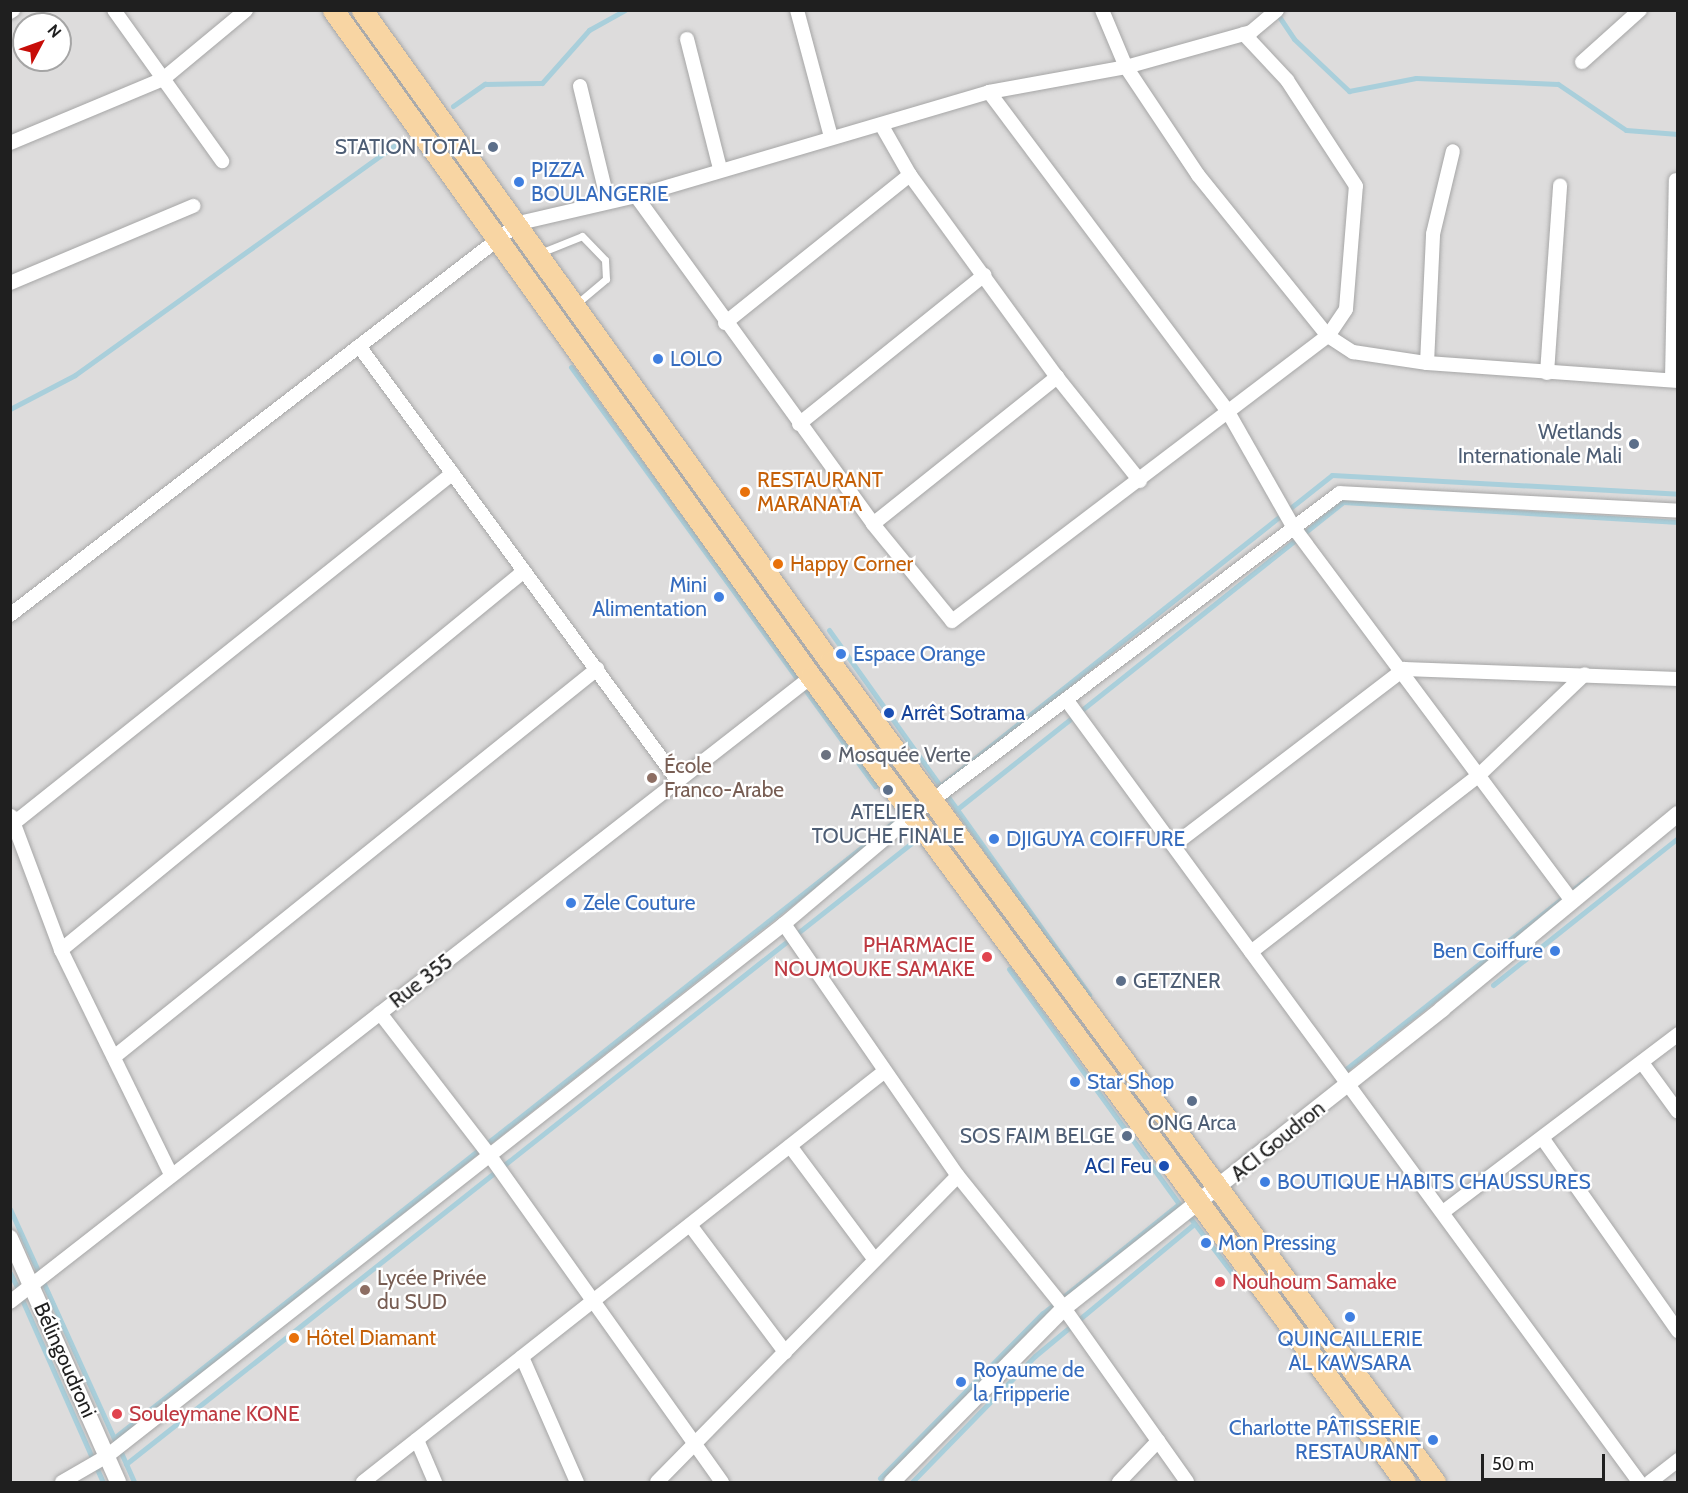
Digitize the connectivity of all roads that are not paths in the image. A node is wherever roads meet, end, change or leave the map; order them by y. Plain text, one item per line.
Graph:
1 (114, 10) edge
2 (246, 10) edge
3 (333, 10) edge
4 (362, 10) edge
5 (797, 10) edge
6 (1102, 10) edge
7 (1277, 10) edge
8 (1640, 10) edge
9 (1248, 33) junction
10 (687, 39) dead end
11 (1582, 62) dead end
12 (1126, 67) junction
13 (163, 79) junction
14 (580, 86) dead end
15 (990, 92) junction
16 (882, 126) junction
17 (831, 136) junction
18 (10, 143) edge
19 (1453, 151) dead end
20 (222, 161) dead end
21 (720, 168) junction
22 (910, 174) junction
23 (1676, 180) edge
24 (1560, 185) dead end
25 (636, 196) junction
26 (608, 202) junction
27 (192, 206) dead end
28 (519, 223) junction
29 (496, 240) junction
30 (540, 253) junction
31 (984, 275) junction
32 (10, 283) edge
33 (576, 304) junction
34 (725, 323) junction
35 (1328, 336) junction
36 (359, 346) junction
37 (1427, 363) junction
38 (1547, 373) junction
39 (1057, 377) junction
40 (1674, 381) edge
41 (1228, 412) junction
42 (799, 424) junction
43 (453, 473) junction
44 (1140, 481) junction
45 (1677, 511) edge
46 (873, 524) junction
47 (1294, 528) junction
48 (524, 571) junction
49 (10, 615) edge
50 (597, 669) junction
51 (1404, 669) junction
52 (1585, 674) junction
53 (811, 677) junction
54 (1677, 679) edge
55 (1068, 702) junction
56 (1479, 776) junction
57 (678, 781) junction
58 (935, 800) junction
59 (914, 814) junction
60 (1677, 814) edge
61 (12, 819) edge
62 (1174, 845) junction
63 (1572, 901) junction
64 (784, 924) junction
65 (61, 950) junction
66 (1251, 952) junction
67 (380, 1013) junction
68 (1677, 1034) edge
69 (114, 1057) junction
70 (1643, 1064) junction
71 (885, 1071) junction
72 (1346, 1087) junction
73 (1677, 1112) edge
74 (1543, 1139) junction
75 (790, 1146) junction
76 (488, 1153) junction
77 (171, 1176) junction
78 (958, 1176) junction
79 (1220, 1188) junction
80 (1198, 1204) junction
81 (1443, 1212) junction
82 (690, 1225) junction
83 (10, 1238) edge
84 (875, 1260) junction
85 (31, 1284) junction
86 (10, 1302) edge
87 (592, 1302) junction
88 (1064, 1308) junction
89 (1677, 1331) edge
90 (785, 1352) junction
91 (522, 1357) junction
92 (417, 1440) junction
93 (1158, 1441) junction
94 (693, 1446) junction
95 (107, 1456) junction
96 (1677, 1460) edge
97 (75, 1480) edge
98 (62, 1482) edge
99 (118, 1482) edge
100 (363, 1482) edge
101 (435, 1482) edge
102 (577, 1482) edge
103 (657, 1482) edge
104 (723, 1482) edge
105 (892, 1482) edge
106 (1119, 1482) edge
107 (1187, 1482) edge
108 (1405, 1482) edge
109 (1435, 1482) edge
110 (1639, 1482) edge
111 (1650, 1482) edge

1 - 13 street
2 - 13 street
3 - 29 main road
4 - 28 main road
5 - 17 street
6 - 12 street
7 - 9 street
8 - 11 street
9 - 12 street
9 - 35 street
10 - 21 street
12 - 15 street
12 - 35 street
13 - 18 street
13 - 20 street
14 - 26 street
15 - 16 street
15 - 41 street
16 - 17 street
16 - 22 street
17 - 21 street
19 - 37 street
21 - 25 street
22 - 31 street
22 - 34 street
23 - 40 street
24 - 38 street
25 - 26 street
25 - 34 street
26 - 28 street
27 - 32 street
28 - 29 street
28 - 30 main road
29 - 36 street
29 - 53 main road
30 - 33 main road
30 - 33 lane
31 - 39 street
31 - 42 street
33 - 58 main road
34 - 42 street
35 - 37 street
35 - 41 street
36 - 43 street
36 - 49 street
37 - 38 street
38 - 40 street
39 - 44 street
39 - 46 street
41 - 44 street
41 - 47 street
42 - 46 street
43 - 48 street
43 - 61 street
44 - 46 street
45 - 47 street
47 - 51 street
47 - 55 street
48 - 50 street
48 - 65 street
50 - 57 street
50 - 69 street
51 - 52 street
51 - 56 street
51 - 62 street
52 - 54 street
52 - 56 street
53 - 57 street, Rue 355
53 - 59 main road
55 - 58 street
55 - 62 street
56 - 63 street
56 - 66 street
57 - 67 street, Rue 355
58 - 59 street
58 - 79 main road
59 - 64 street
59 - 80 main road
60 - 63 street, ACI Goudron
61 - 65 street
62 - 66 street
63 - 72 street, ACI Goudron
64 - 71 street
64 - 76 street
65 - 69 street
66 - 72 street
67 - 76 street
67 - 77 street, Rue 355
68 - 70 street
69 - 77 street
70 - 73 street
70 - 74 street
71 - 75 street
71 - 78 street
72 - 79 street, ACI Goudron
72 - 81 street
74 - 81 street
74 - 89 street
75 - 82 street
75 - 84 street
76 - 87 street
76 - 95 street
77 - 85 street, Rue 355
78 - 84 street
78 - 88 street
79 - 80 street, ACI Goudron
79 - 109 main road
80 - 88 street, ACI Goudron
80 - 108 main road
81 - 110 street
82 - 87 street
82 - 90 street
83 - 85 street, Bélingoudroni
84 - 90 street
85 - 86 street, Rue 355
85 - 95 street, Bélingoudroni
87 - 91 street
87 - 94 street
88 - 93 street
88 - 105 street, ACI Goudron
90 - 94 street
91 - 92 street
91 - 102 street
92 - 100 street
92 - 101 street
93 - 106 street
93 - 107 street
94 - 103 street
94 - 104 street
95 - 97 street
95 - 99 street, Bélingoudroni
96 - 111 street
97 - 98 street

